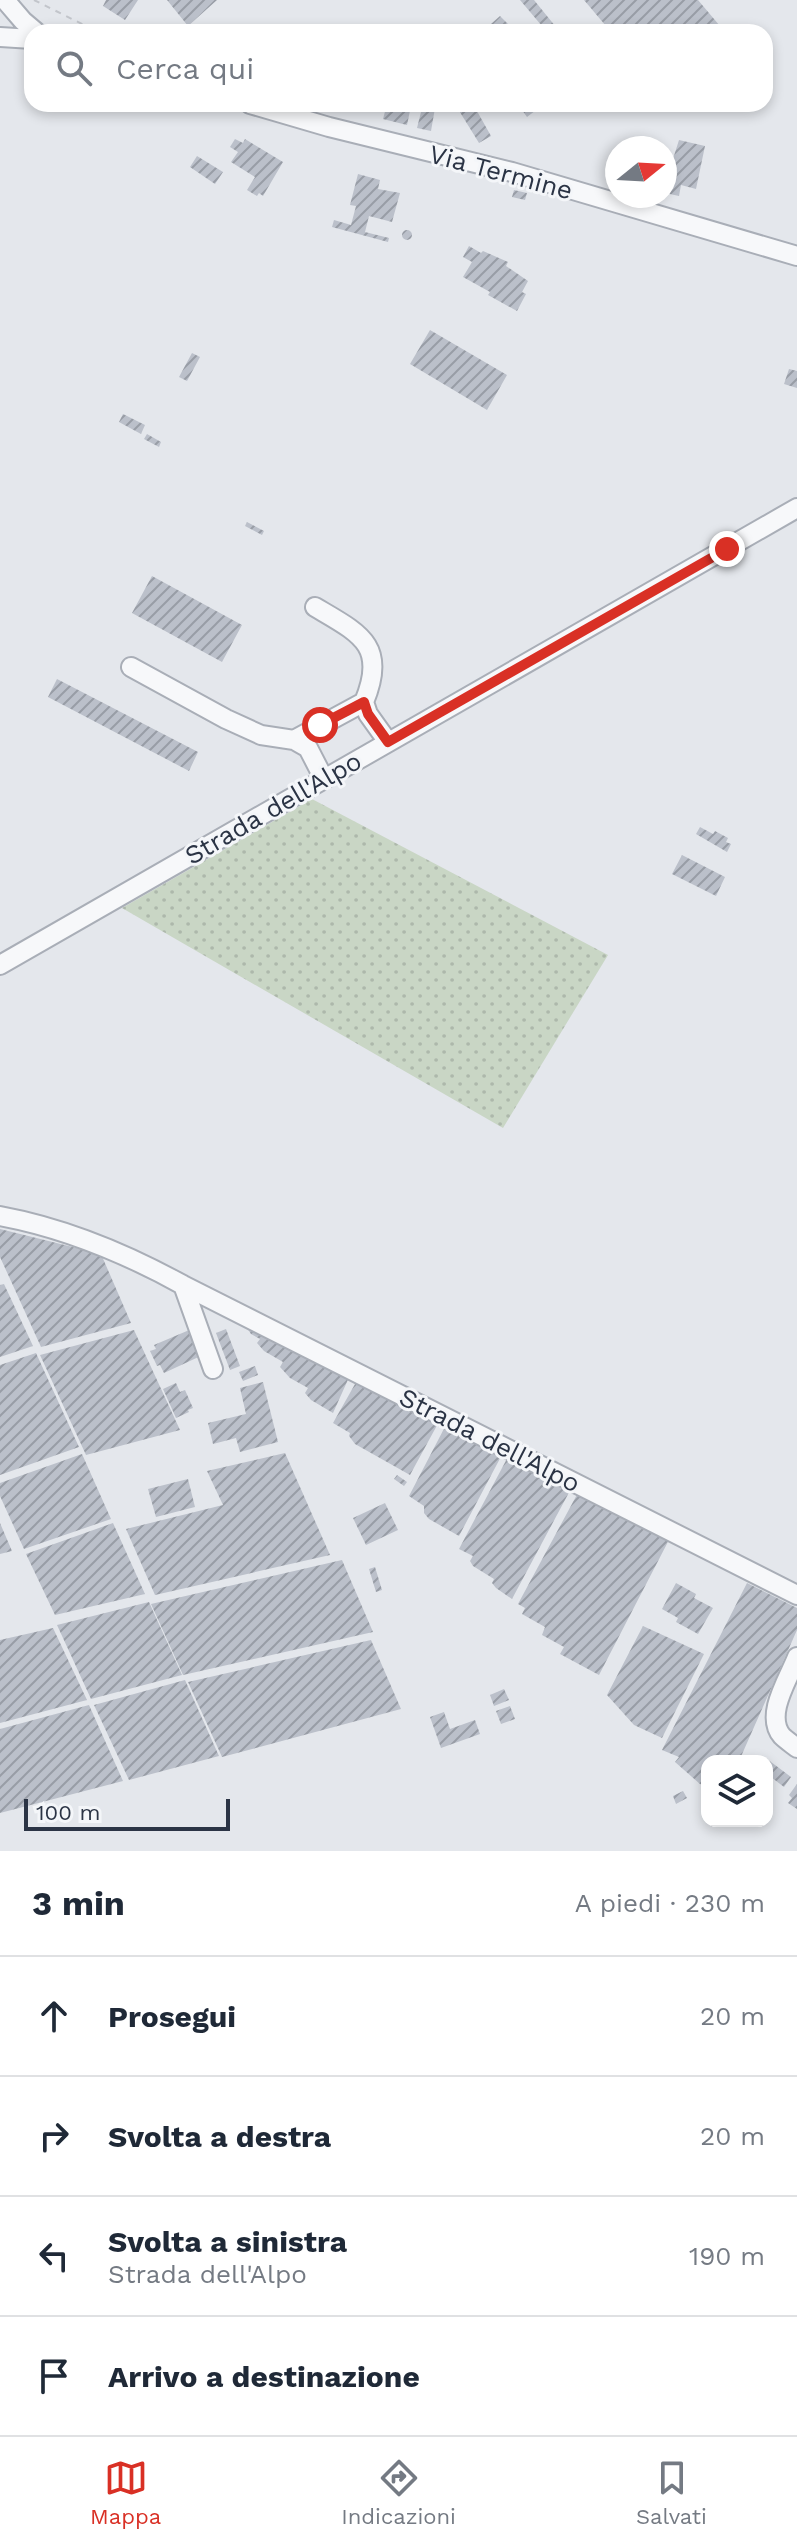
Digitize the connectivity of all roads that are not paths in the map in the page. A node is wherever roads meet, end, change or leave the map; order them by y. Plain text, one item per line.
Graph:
1 (3, 0) edge
2 (27, 24) edge
3 (0, 27) edge
4 (0, 37) edge
5 (24, 38) edge
6 (277, 112) edge
7 (797, 256) edge
8 (797, 508) edge
9 (315, 607) dead end
10 (131, 667) dead end
11 (364, 702) junction
12 (294, 740) junction
13 (388, 742) junction
14 (324, 779) junction
15 (0, 965) edge
16 (0, 1216) edge
17 (183, 1285) junction
18 (213, 1369) dead end
19 (797, 1595) edge
20 (797, 1657) edge
21 (797, 1748) edge

1 - 2 street
1 - 3 street
4 - 5 street
6 - 7 street, Via Termine
8 - 13 street, Strada dell'Alpo
9 - 11 street
10 - 12 street
11 - 12 street
11 - 13 street
12 - 14 street
13 - 14 street, Strada dell'Alpo
14 - 15 street, Strada dell'Alpo
16 - 17 street, Strada dell'Alpo
17 - 18 street
17 - 19 street, Strada dell'Alpo
20 - 21 street

